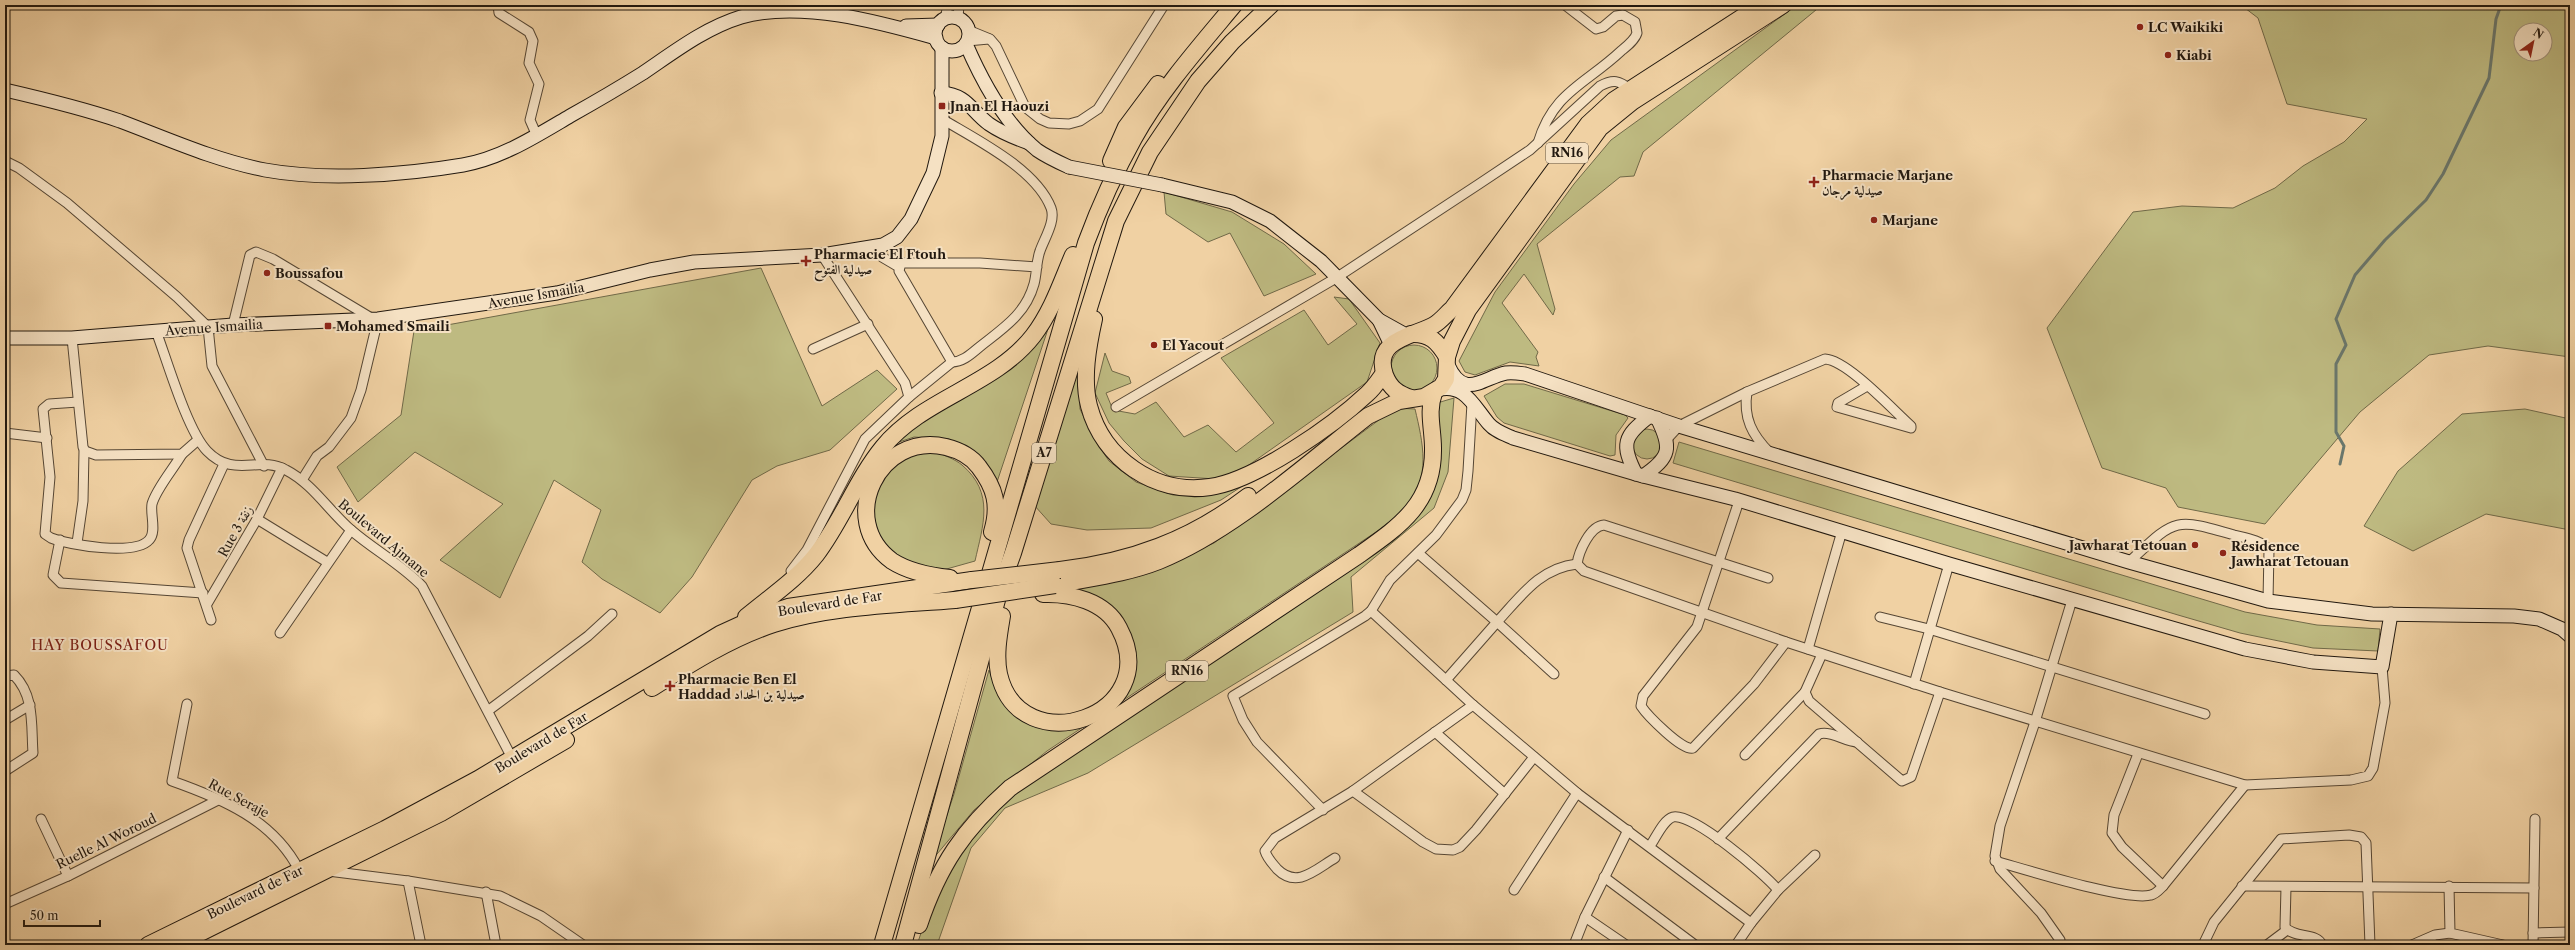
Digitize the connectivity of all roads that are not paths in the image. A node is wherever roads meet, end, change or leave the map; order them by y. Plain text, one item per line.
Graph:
1 (498, 5) edge
2 (948, 5) edge
3 (959, 5) edge
4 (1164, 5) edge
5 (1225, 5) edge
6 (1234, 5) edge
7 (1271, 5) edge
8 (1565, 5) edge
9 (1761, 5) edge
10 (1783, 5) edge
11 (947, 21) junction
12 (894, 26) junction
13 (956, 43) junction
14 (942, 87) junction
15 (5, 90) edge
16 (1630, 90) junction
17 (942, 119) junction
18 (537, 136) junction
19 (1538, 143) junction
20 (1031, 144) junction
21 (5, 161) edge
22 (878, 247) junction
23 (822, 255) junction
24 (1037, 266) junction
25 (899, 267) junction
26 (1336, 278) junction
27 (376, 319) junction
28 (1379, 320) junction
29 (868, 324) junction
30 (233, 325) junction
31 (208, 327) junction
32 (156, 331) junction
33 (1407, 335) junction
34 (5, 338) edge
35 (72, 338) junction
36 (1391, 345) junction
37 (813, 349) dead end
38 (1448, 361) junction
39 (952, 362) junction
40 (1384, 373) junction
41 (1867, 386) junction
42 (1436, 391) junction
43 (1747, 392) junction
44 (1367, 394) junction
45 (909, 397) junction
46 (1411, 398) junction
47 (1470, 399) junction
48 (78, 402) junction
49 (1116, 407) dead end
50 (1653, 417) junction
51 (1489, 424) junction
52 (1679, 426) junction
53 (5, 433) edge
54 (1471, 433) junction
55 (47, 438) junction
56 (1667, 438) junction
57 (198, 440) junction
58 (84, 451) junction
59 (182, 454) junction
60 (1771, 454) junction
61 (224, 464) junction
62 (264, 466) junction
63 (282, 468) junction
64 (1640, 475) junction
65 (302, 480) junction
66 (1739, 501) junction
67 (257, 519) junction
68 (351, 530) junction
69 (1842, 531) junction
70 (60, 540) junction
71 (77, 543) junction
72 (1013, 553) junction
73 (1418, 553) junction
74 (328, 562) junction
75 (2129, 562) junction
76 (1720, 563) junction
77 (1577, 564) junction
78 (1949, 564) junction
79 (1058, 577) junction
80 (1768, 578) dead end
81 (972, 580) junction
82 (1012, 591) junction
83 (203, 593) junction
84 (2072, 600) junction
85 (2268, 601) junction
86 (764, 602) junction
87 (208, 604) junction
88 (1371, 611) junction
89 (1703, 612) junction
90 (612, 614) dead end
91 (2391, 614) junction
92 (1880, 617) dead end
93 (211, 620) dead end
94 (1497, 622) junction
95 (734, 627) junction
96 (1930, 630) junction
97 (280, 633) dead end
98 (2570, 636) edge
99 (1786, 642) junction
100 (1808, 649) junction
101 (1822, 654) junction
102 (2052, 667) junction
103 (2382, 667) junction
104 (1554, 674) dead end
105 (5, 676) edge
106 (1446, 680) junction
107 (1914, 684) junction
108 (1805, 692) junction
109 (1940, 692) junction
110 (188, 704) dead end
111 (30, 705) junction
112 (1473, 705) junction
113 (488, 710) junction
114 (2205, 714) dead end
115 (5, 720) edge
116 (2035, 722) junction
117 (1435, 732) junction
118 (1858, 742) junction
119 (2138, 754) junction
120 (1745, 755) dead end
121 (1534, 757) junction
122 (512, 758) junction
123 (5, 771) edge
124 (2246, 785) junction
125 (1353, 791) junction
126 (1577, 793) junction
127 (1504, 794) junction
128 (218, 800) junction
129 (1323, 810) junction
130 (41, 819) dead end
131 (2535, 819) dead end
132 (1628, 830) junction
133 (1718, 839) junction
134 (1650, 846) junction
135 (1815, 855) dead end
136 (1335, 858) dead end
137 (1995, 861) junction
138 (299, 870) junction
139 (327, 871) junction
140 (68, 876) junction
141 (1604, 877) junction
142 (408, 880) junction
143 (2163, 886) junction
144 (2242, 886) junction
145 (2449, 886) junction
146 (2286, 887) junction
147 (2369, 887) junction
148 (2534, 888) junction
149 (1514, 890) dead end
150 (1778, 890) junction
151 (486, 892) junction
152 (6, 901) edge
153 (1585, 917) junction
154 (1751, 923) junction
155 (2287, 930) junction
156 (2570, 932) edge
157 (2450, 933) junction
158 (2534, 933) junction
159 (2060, 940) dead end
160 (2491, 944) edge
161 (148, 945) edge
162 (176, 945) edge
163 (421, 945) edge
164 (496, 945) edge
165 (583, 945) edge
166 (881, 945) edge
167 (903, 945) edge
168 (912, 945) edge
169 (1574, 945) edge
170 (1626, 945) edge
171 (1695, 945) edge
172 (1736, 945) edge
173 (2203, 945) edge
174 (2267, 945) edge
175 (2322, 945) edge
176 (2370, 945) edge
177 (2412, 945) edge
178 (2503, 945) edge
179 (2533, 945) edge

1 - 18 street
2 - 11 street
3 - 11 street
4 - 13 street
5 - 86 highway
6 - 166 highway, A7
7 - 44 highway
7 - 72 highway, A7
8 - 19 street
9 - 16 highway, RN16
10 - 38 highway, RN16
11 - 12 street
11 - 13 street, Avenue Ismailia
11 - 13 street
12 - 13 street
12 - 18 street
13 - 14 street, Avenue Ismailia
13 - 20 street
14 - 17 street, Avenue Ismailia
14 - 20 street
15 - 18 street
16 - 19 street
16 - 33 highway, RN16
17 - 22 street, Avenue Ismailia
17 - 24 street
19 - 26 street
20 - 26 street, bridge
21 - 31 street
22 - 23 street, Avenue Ismailia
22 - 25 street
23 - 27 street, Avenue Ismailia
23 - 29 street
24 - 25 street
24 - 39 street
25 - 39 street
26 - 28 street
26 - 49 street
27 - 30 street, Avenue Ismailia
27 - 30 street
27 - 65 street
28 - 33 street
28 - 36 street
29 - 37 street
29 - 45 street
30 - 31 street, Avenue Ismailia
31 - 32 street, Avenue Ismailia
31 - 62 street
32 - 35 street, Avenue Ismailia
32 - 57 street
33 - 36 highway, RN16
33 - 38 highway
34 - 35 street, Avenue Ismailia
35 - 48 street
36 - 40 highway
38 - 42 highway, RN16
38 - 50 street
39 - 45 street
40 - 44 highway
40 - 46 highway
41 - 41 street
41 - 43 street
42 - 46 highway
42 - 47 street
42 - 168 highway, RN16
43 - 52 street
43 - 60 street
44 - 79 highway
45 - 86 street
46 - 79 highway
47 - 51 street
47 - 54 street
48 - 55 street
48 - 58 street
50 - 52 street
50 - 56 street
50 - 64 street
51 - 54 street
51 - 64 street
52 - 56 street
52 - 60 street
53 - 55 street
54 - 73 street
55 - 70 street
56 - 64 street
57 - 59 street
57 - 61 street
58 - 59 street
58 - 71 street
59 - 71 street
60 - 75 street
61 - 62 street, Boulevard Ajmane
61 - 83 street
62 - 63 street, Boulevard Ajmane
63 - 65 street, Boulevard Ajmane
63 - 67 street, Rue 3 زنقة
64 - 66 street
65 - 68 street, Boulevard Ajmane
66 - 69 street
66 - 76 street
67 - 74 street
67 - 87 street, Rue 3 زنقة
68 - 74 street
68 - 113 street, Boulevard Ajmane
69 - 78 street
69 - 100 street
70 - 71 street
70 - 83 street
72 - 82 highway
72 - 167 highway, A7
73 - 88 street
73 - 94 street
74 - 97 street
75 - 85 street
75 - 85 street
76 - 77 street
76 - 80 street
76 - 89 street
77 - 89 street
77 - 94 street
78 - 84 street
78 - 96 street
79 - 81 highway, bridge
79 - 82 highway, bridge
81 - 95 highway, Boulevard de Far
81 - 166 highway
82 - 139 highway, Boulevard de Far, bridge
83 - 87 street
84 - 102 street
84 - 103 street
85 - 91 street
86 - 95 highway
87 - 93 street
88 - 106 street
88 - 129 street
89 - 99 street
89 - 99 street
90 - 113 street
91 - 98 street
91 - 103 street
92 - 96 street
94 - 104 street
94 - 106 street
95 - 122 highway, Boulevard de Far
96 - 102 street
96 - 107 street
99 - 100 street
100 - 101 street
101 - 107 street
101 - 108 street
102 - 114 street
102 - 116 street
103 - 124 street
105 - 111 street
106 - 112 street
107 - 109 street
108 - 118 street
108 - 120 street
109 - 116 street
109 - 118 street
110 - 128 street, Rue Seraje
111 - 115 street
111 - 123 street
112 - 117 street
112 - 121 street
113 - 122 street, Boulevard Ajmane
116 - 119 street
116 - 137 street
117 - 125 street
117 - 127 street
118 - 133 street
119 - 124 street
119 - 143 street
121 - 126 street
121 - 127 street
122 - 138 highway, Boulevard de Far
124 - 143 street
125 - 127 street
125 - 129 street
126 - 132 street
126 - 149 street
128 - 138 street, Rue Seraje
128 - 140 street, Ruelle Al Woroud
129 - 136 street
130 - 140 street
131 - 148 street
132 - 134 street
132 - 141 street
133 - 134 street
133 - 150 street
134 - 154 street
135 - 150 street
137 - 143 street
137 - 159 street
138 - 161 highway, Boulevard de Far
139 - 142 street
139 - 162 highway, Boulevard de Far
140 - 152 street, Ruelle Al Woroud
141 - 153 street
141 - 171 street
142 - 151 street
142 - 163 street
144 - 146 street
144 - 147 street
144 - 173 street
145 - 147 street
145 - 148 street
145 - 157 street
146 - 147 street
146 - 155 street
147 - 176 street
148 - 158 street
150 - 154 street
151 - 164 street
151 - 165 street
153 - 169 street
153 - 170 street
154 - 172 street
155 - 174 street
155 - 175 street
156 - 158 street
157 - 160 street
157 - 177 street
158 - 179 street
160 - 178 street

